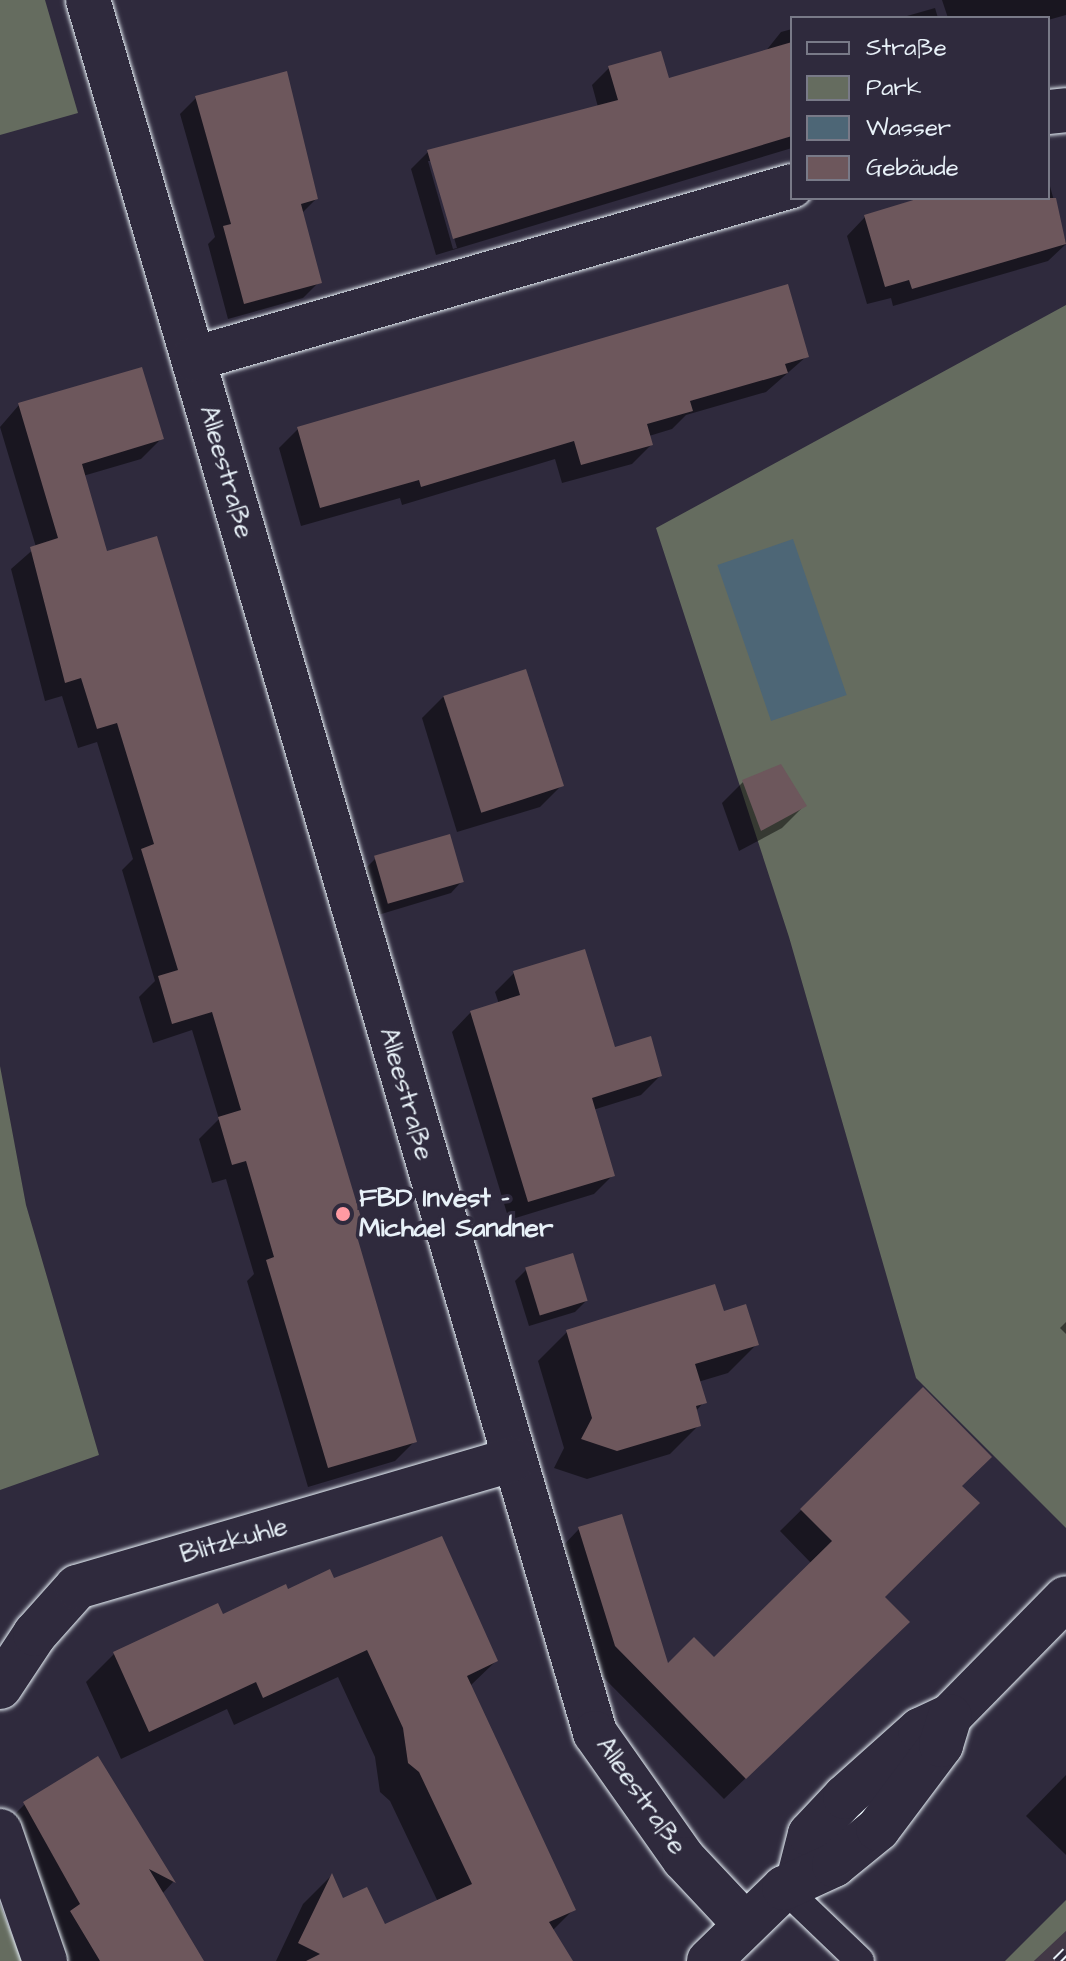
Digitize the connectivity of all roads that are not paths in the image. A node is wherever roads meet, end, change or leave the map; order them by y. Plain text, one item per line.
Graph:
1 (88, 0) edge
2 (790, 187) edge
3 (193, 359) junction
4 (512, 1460) junction
5 (1066, 1598) edge
6 (0, 1687) edge
7 (0, 1831) edge
8 (792, 1883) junction
9 (745, 1924) junction
10 (45, 1961) edge
11 (709, 1961) edge
12 (860, 1961) edge

1 - 3 street, Alleestraße
2 - 3 street
3 - 4 street, Alleestraße
4 - 6 street, Blitzkuhle
4 - 9 street, Alleestraße
5 - 8 street
7 - 10 street
8 - 9 street
8 - 12 lane
9 - 11 street

